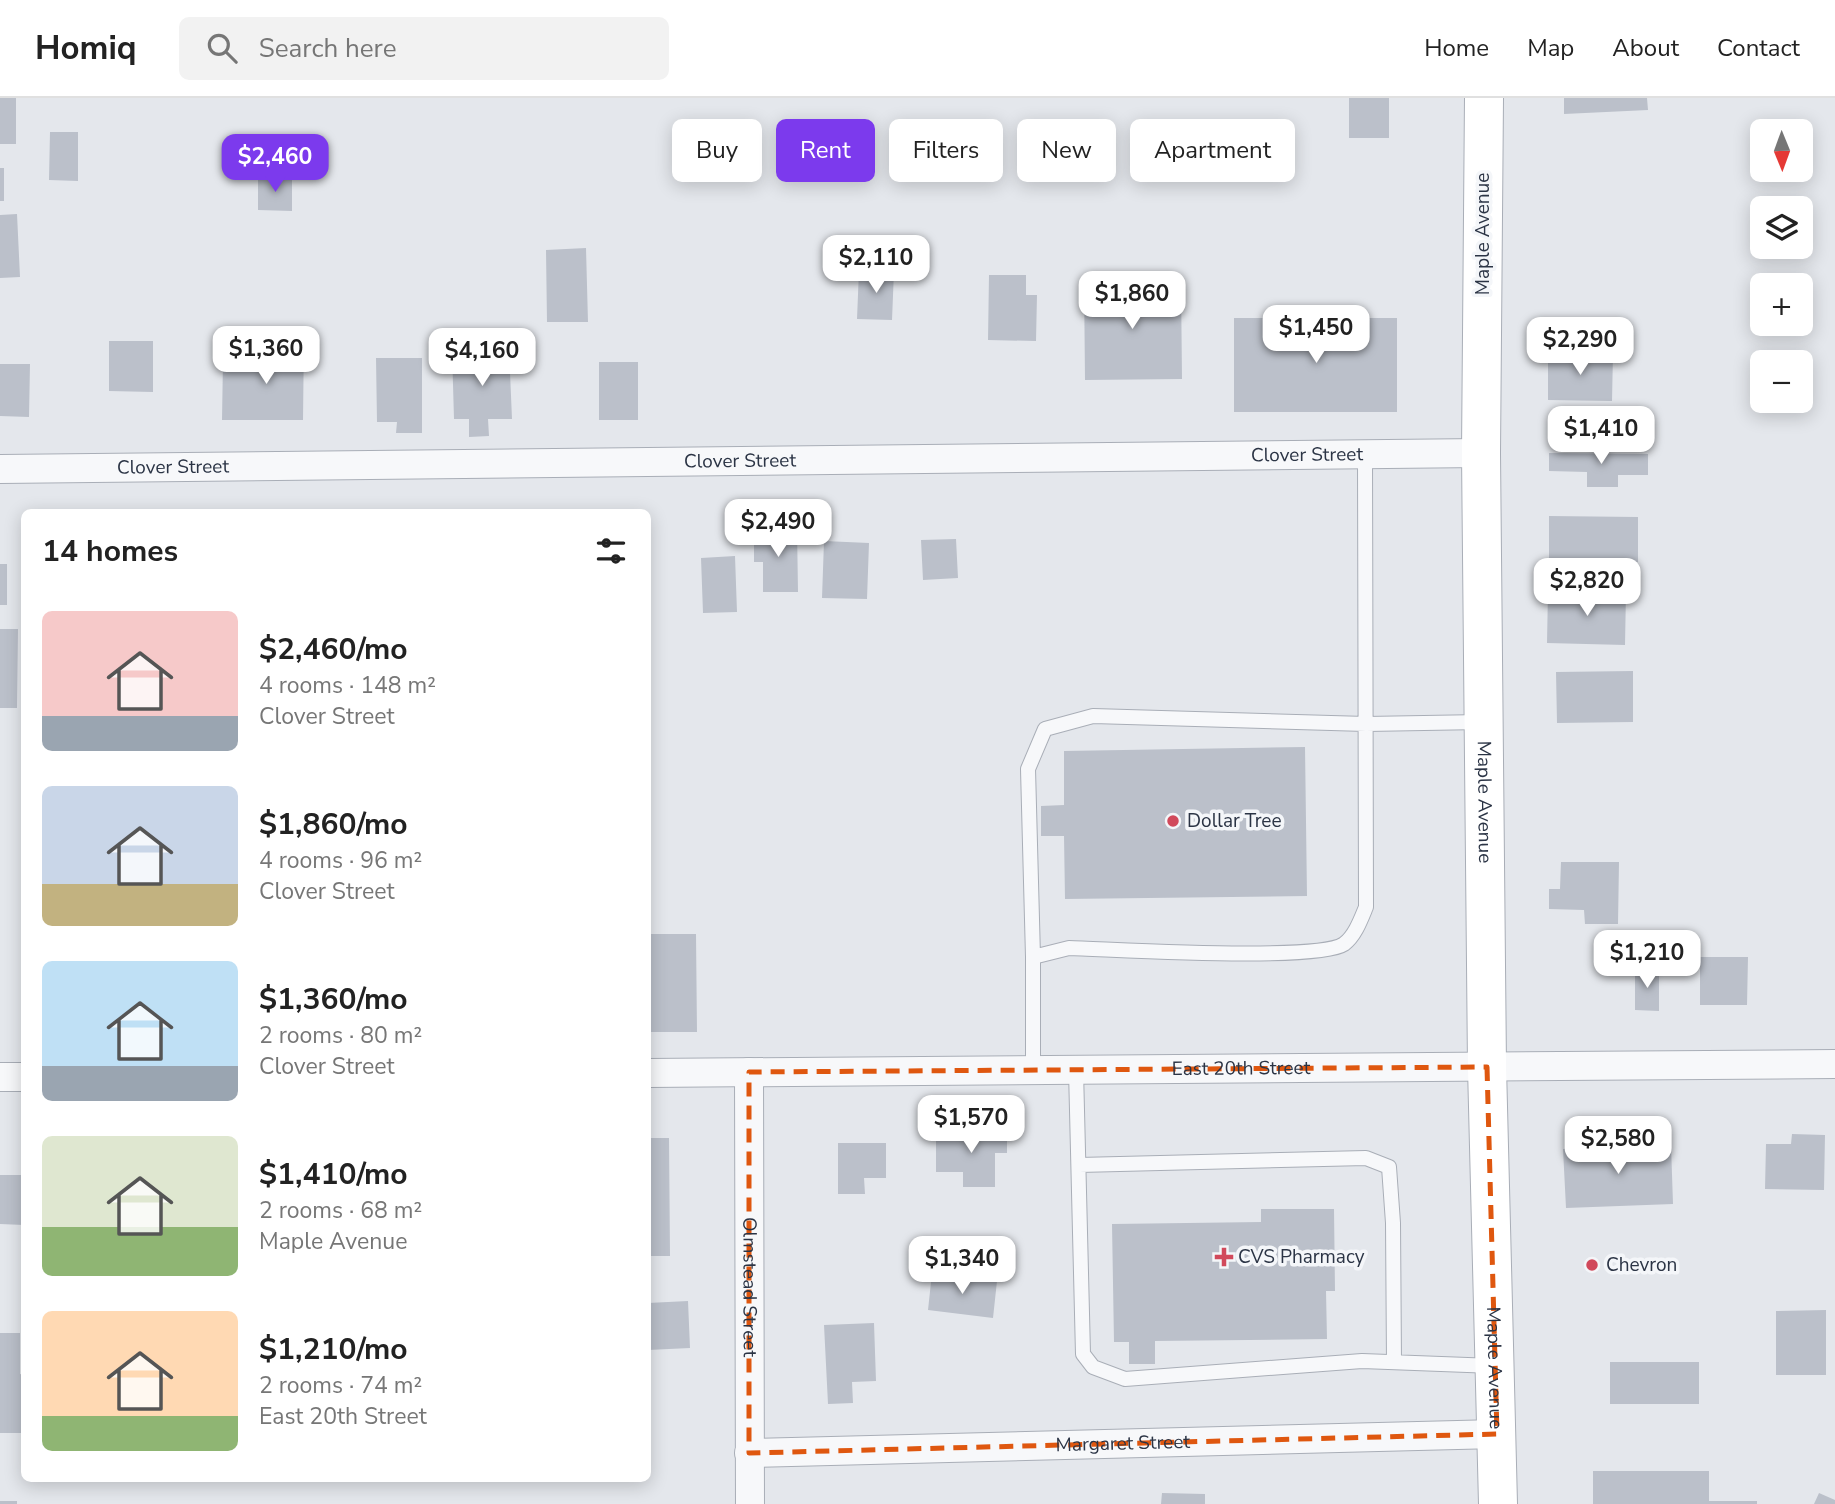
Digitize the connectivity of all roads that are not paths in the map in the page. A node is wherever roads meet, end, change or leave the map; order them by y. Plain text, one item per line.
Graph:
1 (1484, 98) edge
2 (1481, 453) junction
3 (1365, 454) junction
4 (0, 469) edge
5 (1483, 722) junction
6 (1366, 724) junction
7 (1032, 957) junction
8 (1835, 1065) edge
9 (1487, 1067) junction
10 (1033, 1070) junction
11 (1076, 1070) junction
12 (749, 1072) junction
13 (651, 1073) edge
14 (0, 1077) edge
15 (21, 1077) edge
16 (1079, 1165) junction
17 (1394, 1362) junction
18 (1496, 1366) junction
19 (1497, 1434) junction
20 (750, 1454) junction
21 (750, 1504) edge
22 (1498, 1504) edge

1 - 2 main road, Maple Avenue
2 - 3 street, Clover Street
2 - 5 main road, Maple Avenue
3 - 4 street, Clover Street
3 - 6 lane
5 - 6 lane
5 - 9 main road, Maple Avenue
6 - 7 lane
6 - 7 lane
7 - 10 lane
8 - 9 street, East 20th Street
9 - 11 street, East 20th Street
9 - 18 main road, Maple Avenue
10 - 11 street, East 20th Street
10 - 12 street, East 20th Street
11 - 16 lane
12 - 13 street, East 20th Street
12 - 20 street, Olmstead Street
14 - 15 street
16 - 17 lane
16 - 17 lane
17 - 18 lane
18 - 19 main road, Maple Avenue
19 - 20 street, Margaret Street
19 - 22 main road, Maple Avenue
20 - 21 street, Olmstead Street

